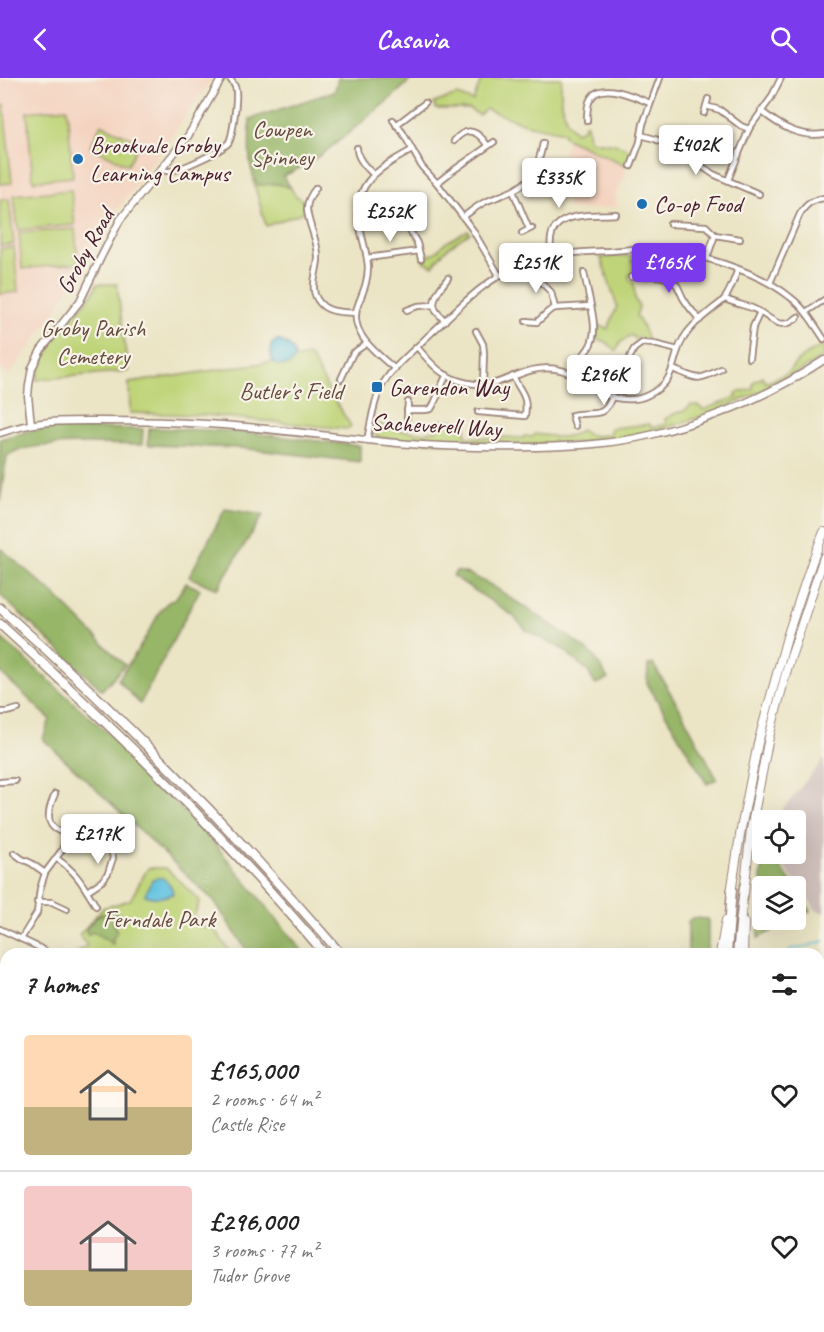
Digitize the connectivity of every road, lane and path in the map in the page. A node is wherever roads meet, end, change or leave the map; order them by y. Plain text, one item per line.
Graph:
1 (222, 78) edge
2 (228, 78) edge
3 (660, 78) edge
4 (781, 78) edge
5 (708, 99) dead end
6 (425, 103) dead end
7 (650, 103) junction
8 (706, 106) junction
9 (761, 111) junction
10 (579, 112) dead end
11 (587, 113) junction
12 (704, 113) dead end
13 (587, 121) dead end
14 (454, 129) dead end
15 (749, 129) junction
16 (824, 134) edge
17 (459, 135) junction
18 (641, 135) junction
19 (454, 141) dead end
20 (494, 142) dead end
21 (543, 143) dead end
22 (488, 146) junction
23 (630, 146) dead end
24 (542, 149) junction
25 (638, 149) junction
26 (412, 150) junction
27 (548, 150) dead end
28 (355, 153) dead end
29 (631, 166) dead end
30 (161, 169) junction
31 (373, 174) junction
32 (728, 180) junction
33 (437, 183) junction
34 (316, 188) dead end
35 (513, 191) junction
36 (303, 194) dead end
37 (759, 194) dead end
38 (310, 197) junction
39 (824, 198) edge
40 (616, 214) dead end
41 (403, 217) dead end
42 (463, 217) junction
43 (670, 224) dead end
44 (522, 233) dead end
45 (715, 235) junction
46 (740, 239) dead end
47 (419, 251) junction
48 (552, 255) junction
49 (367, 258) junction
50 (707, 258) junction
51 (421, 259) dead end
52 (738, 269) junction
53 (531, 272) dead end
54 (584, 273) dead end
55 (500, 275) junction
56 (536, 277) junction
57 (448, 278) dead end
58 (531, 282) dead end
59 (637, 284) dead end
60 (770, 284) junction
61 (440, 289) junction
62 (447, 295) dead end
63 (724, 299) junction
64 (824, 300) edge
65 (434, 305) junction
66 (591, 306) junction
67 (555, 308) junction
68 (407, 310) dead end
69 (355, 312) junction
70 (760, 312) junction
71 (806, 312) junction
72 (700, 320) junction
73 (445, 321) junction
74 (526, 321) dead end
75 (537, 322) junction
76 (796, 322) dead end
77 (538, 330) dead end
78 (476, 331) dead end
79 (824, 339) edge
80 (366, 344) junction
81 (417, 347) junction
82 (678, 350) junction
83 (749, 358) dead end
84 (629, 359) dead end
85 (824, 360) edge
86 (711, 365) dead end
87 (395, 369) junction
88 (673, 369) junction
89 (721, 369) dead end
90 (344, 372) junction
91 (715, 372) junction
92 (570, 373) junction
93 (351, 375) dead end
94 (447, 375) junction
95 (513, 376) junction
96 (341, 379) dead end
97 (483, 384) junction
98 (612, 396) junction
99 (408, 402) dead end
100 (407, 410) junction
101 (478, 412) dead end
102 (407, 417) dead end
103 (31, 424) junction
104 (575, 426) dead end
105 (0, 433) edge
106 (367, 440) junction
107 (824, 532) edge
108 (824, 557) edge
109 (0, 608) edge
110 (0, 624) edge
111 (18, 709) dead end
112 (0, 712) edge
113 (15, 781) dead end
114 (0, 782) edge
115 (55, 794) dead end
116 (77, 822) dead end
117 (68, 835) junction
118 (98, 836) dead end
119 (14, 853) dead end
120 (56, 858) junction
121 (45, 873) junction
122 (744, 887) junction
123 (732, 889) junction
124 (87, 891) junction
125 (38, 902) junction
126 (96, 906) dead end
127 (67, 909) dead end
128 (0, 928) edge
129 (21, 939) junction
130 (37, 948) edge
131 (320, 948) edge
132 (336, 948) edge
133 (721, 948) edge
134 (727, 948) edge
135 (738, 948) edge
136 (743, 948) edge

1 - 30 street, Groby Road
2 - 30 street
3 - 7 street
4 - 9 street
5 - 8 street
6 - 26 street
7 - 11 street
7 - 18 street
8 - 12 street
8 - 15 street
9 - 15 street
9 - 16 street
10 - 11 street
11 - 13 street
14 - 17 street
15 - 32 street
17 - 19 street
17 - 22 street
18 - 25 street
18 - 32 street
20 - 22 street
21 - 24 street
22 - 33 street
23 - 25 street
24 - 27 street
24 - 35 street
25 - 29 street
26 - 31 street
26 - 33 street
28 - 31 street
30 - 103 street, Groby Road
31 - 49 street
32 - 37 street
33 - 42 street
34 - 38 street
35 - 42 street
35 - 44 street
36 - 38 street
38 - 69 street
39 - 60 street
40 - 48 street
41 - 47 street
42 - 55 street
43 - 45 street
45 - 46 street
45 - 50 street
47 - 49 street
47 - 51 street
48 - 50 street
48 - 55 street
49 - 69 street
50 - 52 street
52 - 60 street
52 - 63 street
53 - 56 street
54 - 66 street
55 - 73 street
56 - 58 street
56 - 67 street
57 - 61 street
59 - 72 street
60 - 71 street
61 - 62 street
61 - 65 street
63 - 70 street
63 - 72 street
64 - 71 street
65 - 68 street
65 - 73 street
66 - 67 street
66 - 92 street
67 - 75 street
69 - 80 street
70 - 76 street
70 - 83 street
71 - 79 street
72 - 82 street
73 - 81 street
74 - 75 street
75 - 77 street
78 - 97 street
80 - 87 street
80 - 90 street
81 - 87 street
81 - 94 street
82 - 84 street
82 - 88 street
85 - 106 street, Sacheverell Way
86 - 91 street
87 - 106 street
88 - 91 street
88 - 98 street
89 - 91 street
90 - 93 street
90 - 96 street
92 - 95 street
92 - 98 street
94 - 97 street
94 - 100 street
95 - 97 street
95 - 101 street
98 - 104 street
99 - 100 street
100 - 102 street
103 - 105 street
103 - 106 street, Sacheverell Way
107 - 123 highway
108 - 122 highway
109 - 132 highway
110 - 131 highway
111 - 112 street
113 - 114 street
115 - 117 street
116 - 117 street
117 - 120 street
118 - 124 street
119 - 121 street
120 - 121 street
120 - 124 street
121 - 125 street
122 - 135 highway
122 - 136 highway
123 - 133 highway
123 - 134 highway
124 - 126 street
125 - 127 street
125 - 129 street
128 - 129 street
129 - 130 street

